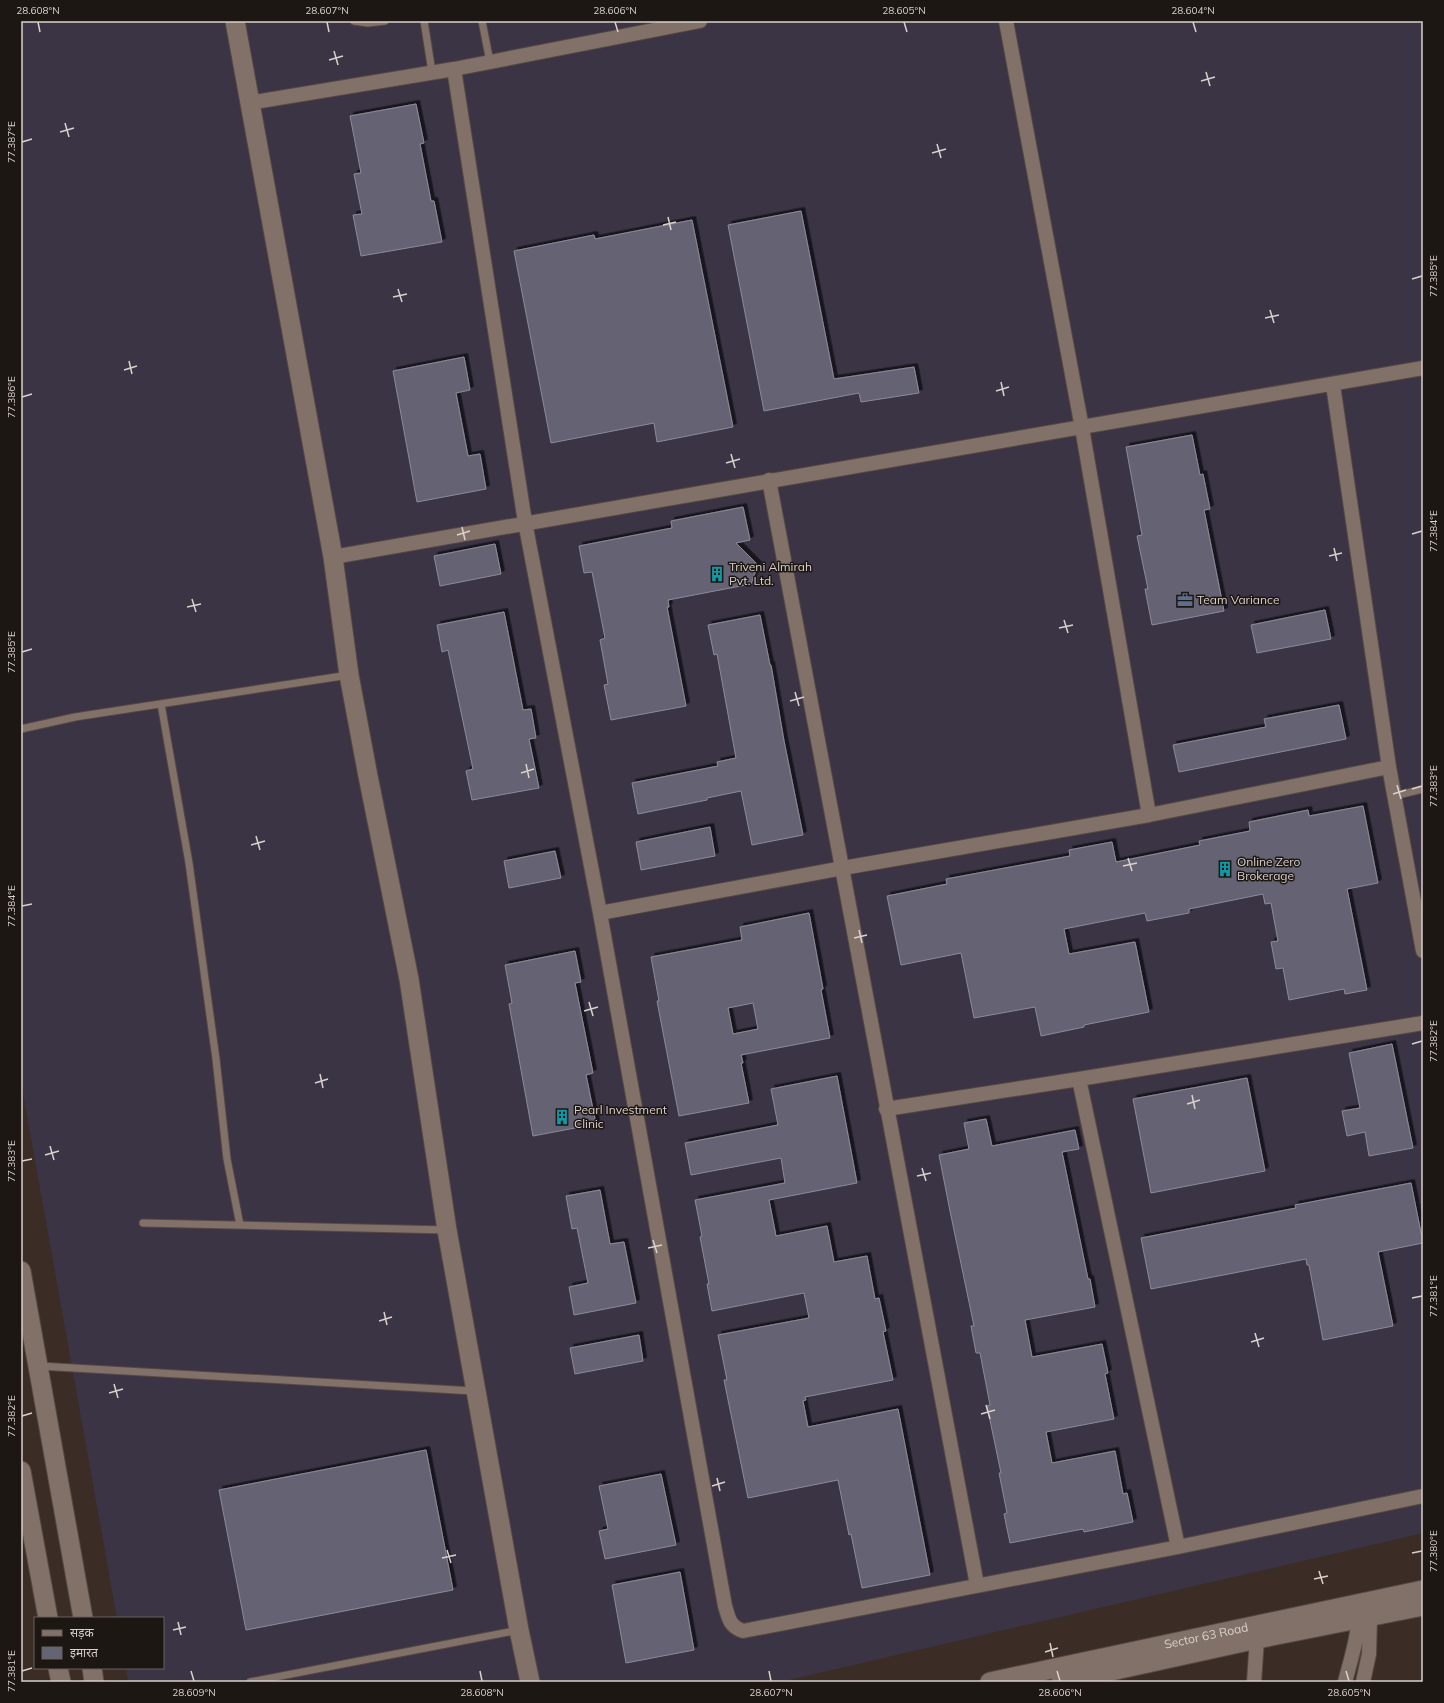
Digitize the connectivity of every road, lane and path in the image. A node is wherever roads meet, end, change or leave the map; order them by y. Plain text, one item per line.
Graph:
1 (235, 21) edge
2 (354, 21) edge
3 (385, 21) edge
4 (424, 21) edge
5 (482, 21) edge
6 (700, 21) edge
7 (1006, 21) edge
8 (490, 62) junction
9 (454, 69) junction
10 (432, 72) junction
11 (249, 103) junction
12 (1423, 368) edge
13 (1333, 385) junction
14 (1082, 428) junction
15 (769, 480) junction
16 (525, 522) junction
17 (333, 556) junction
18 (349, 675) junction
19 (161, 704) junction
20 (21, 729) edge
21 (1389, 767) junction
22 (1423, 789) edge
23 (1394, 796) junction
24 (1149, 815) junction
25 (843, 868) junction
26 (600, 913) junction
27 (1423, 951) edge
28 (1423, 1023) edge
29 (1079, 1079) junction
30 (886, 1109) junction
31 (143, 1223) dead end
32 (240, 1225) junction
33 (447, 1230) junction
34 (21, 1271) edge
35 (39, 1366) junction
36 (475, 1391) junction
37 (21, 1471) edge
38 (1423, 1496) edge
39 (1178, 1547) junction
40 (977, 1585) junction
41 (1423, 1590) edge
42 (1423, 1606) edge
43 (1362, 1613) junction
44 (48, 1617) edge
45 (83, 1617) edge
46 (519, 1630) junction
47 (1257, 1639) junction
48 (58, 1669) edge
49 (92, 1669) edge
50 (60, 1682) edge
51 (94, 1682) edge
52 (250, 1682) edge
53 (530, 1682) edge
54 (990, 1682) edge
55 (1061, 1682) edge
56 (1254, 1682) edge
57 (1345, 1682) edge
58 (1363, 1682) edge

1 - 11 street
2 - 3 lane
4 - 10 lane
5 - 8 lane
6 - 8 street
7 - 14 street
8 - 9 street
9 - 10 street
9 - 16 street
10 - 11 street
11 - 17 street
12 - 13 street
13 - 14 street
13 - 21 street
14 - 15 street
14 - 24 street
15 - 16 street
15 - 25 street
16 - 17 street
16 - 26 street
17 - 18 street
18 - 19 lane
18 - 33 street
19 - 20 lane
19 - 32 lane
21 - 23 street
21 - 24 street
22 - 23 lane
23 - 27 street
24 - 25 street
25 - 26 street
25 - 30 street
26 - 40 street
28 - 29 street
29 - 30 street
29 - 39 street
30 - 40 street
31 - 32 lane
32 - 33 lane
33 - 36 street
34 - 35 street
35 - 36 lane
35 - 45 street
36 - 46 street
37 - 44 street
38 - 39 street
39 - 40 street
41 - 43 street, Sector 63 Road
42 - 43 street, Sector 63 Road
43 - 47 street, Sector 63 Road
43 - 54 street, Sector 63 Road
43 - 57 street
43 - 58 street
46 - 52 lane
46 - 53 street
47 - 55 street, Sector 63 Road
47 - 56 street
48 - 50 street
49 - 51 street

